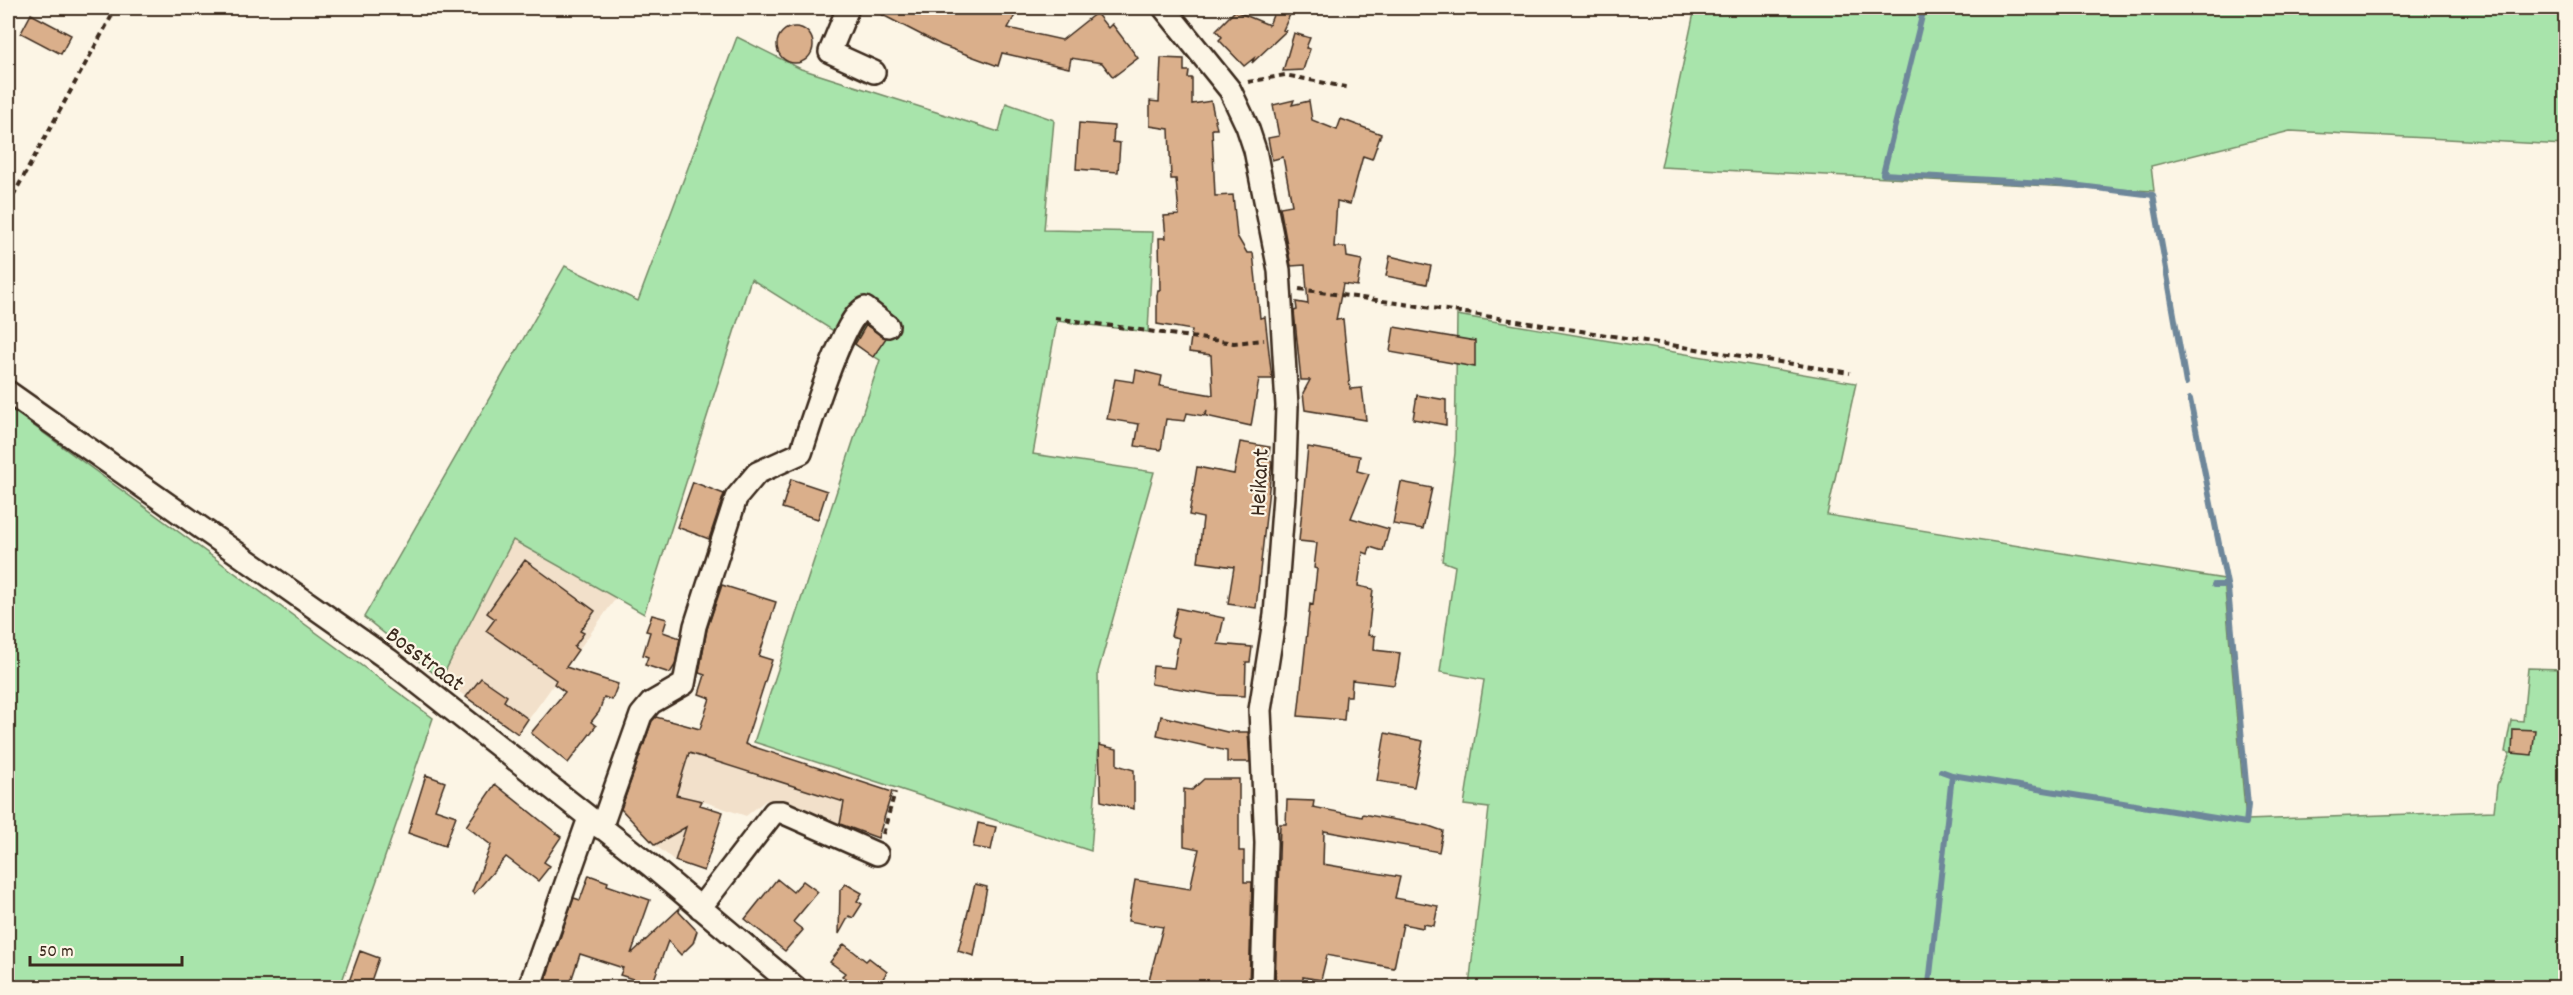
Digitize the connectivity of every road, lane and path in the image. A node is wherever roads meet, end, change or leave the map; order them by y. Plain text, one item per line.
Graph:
1 (116, 8) edge
2 (848, 8) edge
3 (1164, 8) edge
4 (874, 72) dead end
5 (1253, 80) dead end
6 (1350, 88) dead end
7 (8, 205) edge
8 (1280, 286) junction
9 (1055, 318) dead end
10 (888, 326) dead end
11 (1282, 338) junction
12 (1850, 373) dead end
13 (8, 392) edge
14 (895, 792) dead end
15 (596, 823) junction
16 (877, 854) joint
17 (700, 908) junction
18 (528, 987) edge
19 (796, 987) edge
20 (1262, 987) edge

1 - 7 path
2 - 4 street
3 - 8 street, Heikant
5 - 6 path
8 - 11 street, Heikant
8 - 12 path
9 - 11 path
10 - 15 street
11 - 20 street, Heikant
13 - 15 street, Bosstraat
14 - 16 path
15 - 17 street, Bosstraat
15 - 18 street
16 - 17 street
17 - 19 street, Bosstraat

